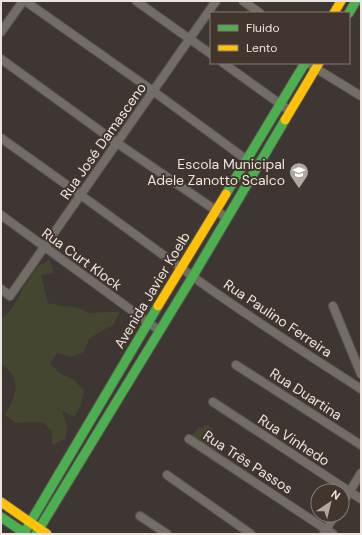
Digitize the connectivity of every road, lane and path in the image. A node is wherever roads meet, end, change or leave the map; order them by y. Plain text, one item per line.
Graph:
1 (24, 1) edge
2 (136, 1) edge
3 (216, 1) edge
4 (243, 1) edge
5 (342, 1) edge
6 (356, 1) edge
7 (259, 12) edge
8 (335, 12) edge
9 (350, 12) edge
10 (1, 32) edge
11 (190, 39) junction
12 (210, 53) edge
13 (1, 59) edge
14 (224, 64) edge
15 (305, 64) edge
16 (318, 66) edge
17 (153, 91) junction
18 (361, 96) edge
19 (280, 105) junction
20 (290, 112) junction
21 (1, 138) edge
22 (117, 143) junction
23 (247, 160) junction
24 (258, 166) junction
25 (81, 194) junction
26 (216, 211) junction
27 (1, 216) edge
28 (227, 218) junction
29 (44, 247) junction
30 (181, 267) junction
31 (193, 276) junction
32 (1, 289) edge
33 (333, 306) dead end
34 (148, 323) junction
35 (160, 331) junction
36 (236, 365) dead end
37 (361, 374) edge
38 (361, 389) edge
39 (213, 402) dead end
40 (189, 439) dead end
41 (361, 445) edge
42 (361, 473) edge
43 (167, 475) dead end
44 (336, 483) edge
45 (350, 492) joint
46 (361, 499) edge
47 (1, 502) edge
48 (9, 507) junction
49 (140, 516) dead end
50 (1, 518) edge
51 (30, 522) junction
52 (41, 532) edge
53 (327, 532) edge
54 (25, 533) edge
55 (167, 534) edge
56 (251, 534) edge

1 - 10 street
1 - 17 street
2 - 11 street
3 - 11 street, Rua José Damasceno
4 - 7 street
5 - 8 street
6 - 9 street
11 - 12 street
11 - 17 street, Rua José Damasceno
13 - 22 street
14 - 19 street
15 - 19 street, Avenida Javier Koelb
16 - 18 street
16 - 20 street, Avenida Javier Koelb
17 - 22 street, Rua José Damasceno
17 - 23 street
19 - 20 street
19 - 23 street, Avenida Javier Koelb
20 - 24 street, Avenida Javier Koelb
21 - 25 street, Rua Paulino Ferreira
22 - 25 street, Rua José Damasceno
22 - 26 street
23 - 24 street
23 - 26 street, Avenida Javier Koelb
24 - 28 street, Avenida Javier Koelb
25 - 29 street, Rua José Damasceno
25 - 30 street, Rua Paulino Ferreira
26 - 28 street
26 - 30 street, Avenida Javier Koelb
27 - 29 street, Rua Curt Klock
28 - 31 street, Avenida Javier Koelb
29 - 32 street, Rua José Damasceno
29 - 34 street, Rua Curt Klock
30 - 31 street, Rua Paulino Ferreira
30 - 34 street, Avenida Javier Koelb
31 - 35 street, Avenida Javier Koelb
31 - 38 street, Rua Paulino Ferreira
33 - 37 street
34 - 35 street, Rua Curt Klock
34 - 51 street, Avenida Javier Koelb
35 - 52 street, Avenida Javier Koelb
36 - 41 street, Rua Duartina
39 - 44 street, Rua Vinhedo
40 - 53 street, Rua Três Passos
42 - 45 street
43 - 56 street
45 - 46 street, Rua Vinhedo
47 - 48 street
48 - 50 street
48 - 51 street
49 - 55 street
50 - 54 street
51 - 52 street
51 - 54 street, Avenida Javier Koelb

